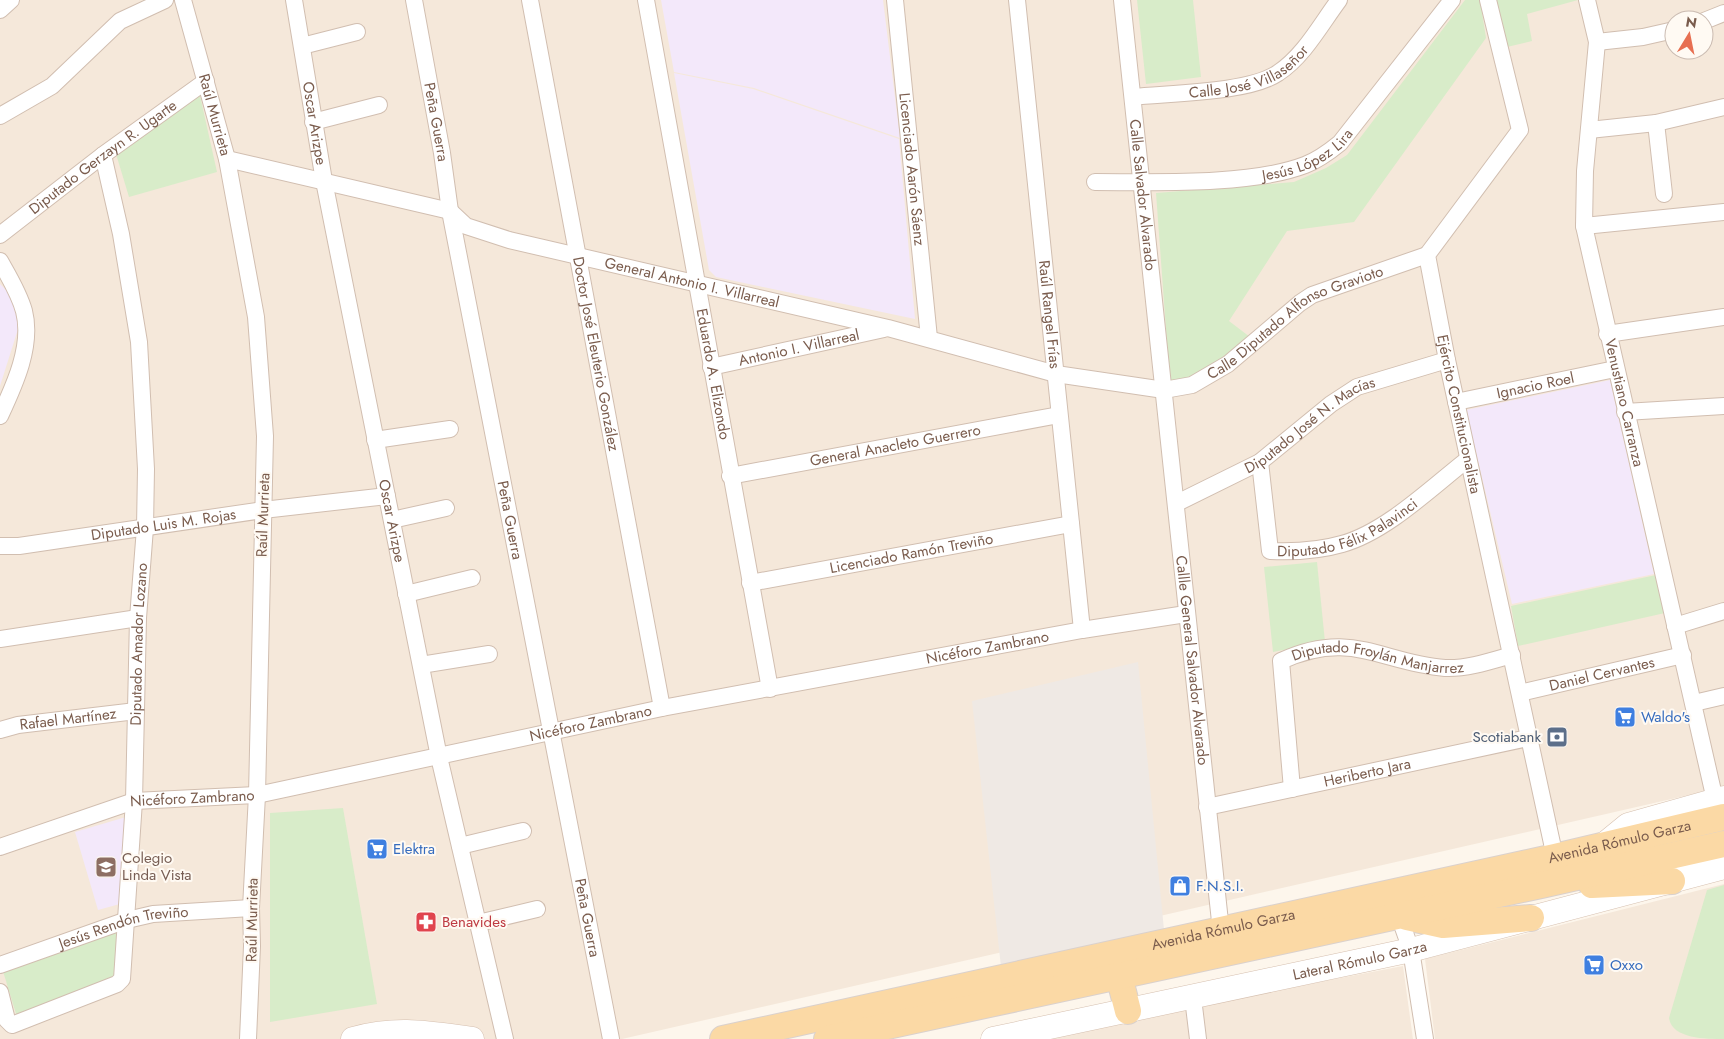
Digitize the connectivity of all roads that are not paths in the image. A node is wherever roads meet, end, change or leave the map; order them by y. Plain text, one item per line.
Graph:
1 (11, 0) edge
2 (165, 0) edge
3 (183, 0) edge
4 (294, 0) edge
5 (414, 0) edge
6 (530, 0) edge
7 (646, 0) edge
8 (895, 0) edge
9 (1017, 0) edge
10 (1122, 0) edge
11 (1339, 0) edge
12 (1452, 0) edge
13 (1488, 0) edge
14 (1587, 0) edge
15 (0, 10) edge
16 (357, 32) dead end
17 (1664, 32) edge
18 (1597, 42) junction
19 (302, 46) junction
20 (206, 81) junction
21 (1133, 97) junction
22 (379, 105) dead end
23 (1724, 107) edge
24 (0, 116) edge
25 (313, 122) junction
26 (1656, 123) junction
27 (1589, 130) junction
28 (103, 155) junction
29 (227, 159) junction
30 (324, 181) junction
31 (1095, 182) dead end
32 (1143, 182) junction
33 (1664, 194) dead end
34 (450, 210) junction
35 (1724, 212) edge
36 (1584, 226) junction
37 (0, 235) edge
38 (1427, 255) junction
39 (577, 256) junction
40 (0, 261) edge
41 (697, 285) junction
42 (1724, 317) edge
43 (888, 328) junction
44 (1607, 334) junction
45 (929, 338) junction
46 (1447, 360) junction
47 (710, 367) junction
48 (1615, 369) junction
49 (1056, 374) junction
50 (1164, 390) junction
51 (1456, 402) junction
52 (1724, 406) edge
53 (1625, 412) junction
54 (0, 416) edge
55 (1059, 416) junction
56 (450, 429) dead end
57 (375, 440) junction
58 (1468, 459) junction
59 (1260, 462) junction
60 (730, 476) junction
61 (387, 496) junction
62 (1176, 503) junction
63 (446, 508) dead end
64 (262, 510) junction
65 (392, 520) junction
66 (1071, 524) junction
67 (145, 528) junction
68 (0, 546) edge
69 (472, 578) dead end
70 (750, 583) junction
71 (406, 594) junction
72 (1724, 612) edge
73 (1186, 614) junction
74 (138, 618) junction
75 (1675, 626) junction
76 (1082, 630) junction
77 (0, 639) edge
78 (489, 654) dead end
79 (1683, 655) junction
80 (1512, 656) junction
81 (421, 665) junction
82 (770, 689) junction
83 (1520, 693) junction
84 (1724, 696) edge
85 (1694, 703) junction
86 (662, 708) junction
87 (136, 711) junction
88 (0, 730) edge
89 (550, 731) junction
90 (1528, 738) junction
91 (438, 757) junction
92 (1292, 789) junction
93 (257, 795) junction
94 (134, 801) junction
95 (1721, 805) edge
96 (1207, 807) junction
97 (523, 831) dead end
98 (1724, 844) edge
99 (460, 846) junction
100 (0, 848) edge
101 (1554, 857) junction
102 (1724, 867) edge
103 (1672, 881) junction
104 (1541, 885) junction
105 (251, 908) junction
106 (537, 908) dead end
107 (1400, 915) junction
108 (1531, 918) junction
109 (127, 920) junction
110 (478, 923) junction
111 (1220, 930) junction
112 (1411, 950) junction
113 (0, 964) edge
114 (1119, 976) junction
115 (0, 992) edge
116 (1193, 998) junction
117 (1128, 1011) junction
118 (248, 1039) edge
119 (353, 1039) edge
120 (472, 1039) edge
121 (505, 1039) edge
122 (611, 1039) edge
123 (723, 1039) edge
124 (827, 1039) edge
125 (992, 1039) edge
126 (1198, 1039) edge
127 (1425, 1039) edge

1 - 15 street
2 - 24 street
3 - 20 street, Raúl Murrieta
4 - 19 street, Oscar Arizpe
5 - 34 street, Peña Guerra
6 - 39 street, Doctor José Eleuterio González
7 - 41 street, Eduardo A. Elizondo
8 - 45 street, Licenciado Aarón Sáenz
9 - 49 street, Raúl Rangel Frías
10 - 21 street, Calle Salvador Alvarado
11 - 21 street, Calle José Villaseñor
12 - 32 street, Jesús López Lira
13 - 38 street
14 - 18 street, Venustiano Carranza
16 - 19 street
17 - 18 street
18 - 27 street, Venustiano Carranza
19 - 25 street, Oscar Arizpe
20 - 28 street, Diputado Gerzayn R. Ugarte
20 - 29 street, Raúl Murrieta
21 - 32 street, Calle Salvador Alvarado
22 - 25 street
23 - 26 street
25 - 30 street, Oscar Arizpe
26 - 27 street
26 - 33 street
27 - 36 street, Venustiano Carranza
28 - 37 street, Diputado Gerzayn R. Ugarte
28 - 67 street, Diputado Amador Lozano
29 - 30 street, General Antonio I. Villarreal
29 - 64 street, Raúl Murrieta
30 - 34 street, General Antonio I. Villarreal
30 - 57 street, Oscar Arizpe
31 - 32 street, Jesús López Lira
32 - 50 street, Calle Salvador Alvarado
34 - 39 street, General Antonio I. Villarreal
34 - 89 street, Peña Guerra
35 - 36 street
36 - 44 street, Venustiano Carranza
38 - 46 street, Ejército Constitucionalista
38 - 50 street, Calle Diputado Alfonso Gravioto
39 - 41 street, General Antonio I. Villarreal
39 - 86 street, Doctor José Eleuterio González
40 - 54 street
41 - 43 street, General Antonio I. Villarreal
41 - 47 street, Eduardo A. Elizondo
42 - 44 street
43 - 45 street, General Antonio I. Villarreal
43 - 47 street, Antonio I. Villarreal
44 - 48 street, Venustiano Carranza
45 - 49 street, General Antonio I. Villarreal
46 - 51 street, Ejército Constitucionalista
46 - 59 street, Diputado José N. Macías
47 - 60 street, Eduardo A. Elizondo
48 - 51 street, Ignacio Roel
48 - 53 street, Venustiano Carranza
49 - 50 street, General Antonio I. Villarreal
49 - 55 street, Raúl Rangel Frías
50 - 62 street, Callle General Salvador Alvarado
51 - 58 street, Ejército Constitucionalista
52 - 53 street
53 - 75 street, Venustiano Carranza
55 - 60 street, General Anacleto Guerrero
55 - 66 street, Raúl Rangel Frías
56 - 57 street
57 - 61 street, Oscar Arizpe
58 - 59 street, Diputado Félix Palavinci
58 - 80 street, Ejército Constitucionalista
59 - 62 street, Diputado José N. Macías
60 - 70 street, Eduardo A. Elizondo
61 - 64 street, Diputado Luis M. Rojas
61 - 65 street, Oscar Arizpe
62 - 73 street, Callle General Salvador Alvarado
63 - 65 street
64 - 67 street, Diputado Luis M. Rojas
64 - 93 street, Raúl Murrieta
65 - 71 street, Oscar Arizpe
66 - 70 street, Licenciado Ramón Treviño
66 - 76 street, Raúl Rangel Frías
67 - 68 street, Diputado Luis M. Rojas
67 - 74 street, Diputado Amador Lozano
69 - 71 street
70 - 82 street, Eduardo A. Elizondo
71 - 81 street, Oscar Arizpe
72 - 75 street
73 - 76 street, Nicéforo Zambrano
73 - 96 street, Callle General Salvador Alvarado
74 - 77 street
74 - 87 street, Diputado Amador Lozano
75 - 79 street, Venustiano Carranza
76 - 82 street, Nicéforo Zambrano
78 - 81 street
79 - 83 street, Daniel Cervantes
79 - 85 street, Venustiano Carranza
80 - 83 street, Ejército Constitucionalista
80 - 92 street, Diputado Froylán Manjarrez
81 - 91 street, Oscar Arizpe
82 - 86 street, Nicéforo Zambrano
83 - 90 street, Ejército Constitucionalista
84 - 85 street
85 - 95 street, Venustiano Carranza
86 - 89 street, Nicéforo Zambrano
87 - 88 street, Rafael Martínez
87 - 94 street, Diputado Amador Lozano
89 - 91 street, Nicéforo Zambrano
89 - 122 street, Peña Guerra
90 - 92 street, Heriberto Jara
90 - 101 street, Ejército Constitucionalista
91 - 93 street, Nicéforo Zambrano
91 - 99 street, Oscar Arizpe
92 - 96 street, Heriberto Jara
93 - 94 street, Nicéforo Zambrano
93 - 105 street, Raúl Murrieta
94 - 100 street, Nicéforo Zambrano
94 - 109 street, Diputado Amador Lozano
95 - 101 main road, Avenida Rómulo Garza
96 - 111 street, Callle General Salvador Alvarado
97 - 99 street
98 - 104 main road, Avenida Rómulo Garza
99 - 110 street, Oscar Arizpe
101 - 111 main road, Avenida Rómulo Garza
102 - 103 street, Lateral Rómulo Garza
103 - 104 main road
103 - 108 street, Lateral Rómulo Garza
104 - 107 main road, Avenida Rómulo Garza
105 - 109 street, Jesús Rendón Treviño
105 - 118 street, Raúl Murrieta
106 - 110 street
107 - 108 main road
107 - 112 street
107 - 114 main road, Avenida Rómulo Garza
108 - 112 street, Lateral Rómulo Garza
109 - 113 street, Jesús Rendón Treviño
109 - 115 street, Diputado Amador Lozano
110 - 121 street, Oscar Arizpe
111 - 123 main road, Avenida Rómulo Garza
112 - 116 street, Lateral Rómulo Garza
112 - 127 street
114 - 117 main road
114 - 124 main road, Avenida Rómulo Garza
116 - 117 street, Lateral Rómulo Garza
116 - 126 street
117 - 125 street, Lateral Rómulo Garza
119 - 120 street

